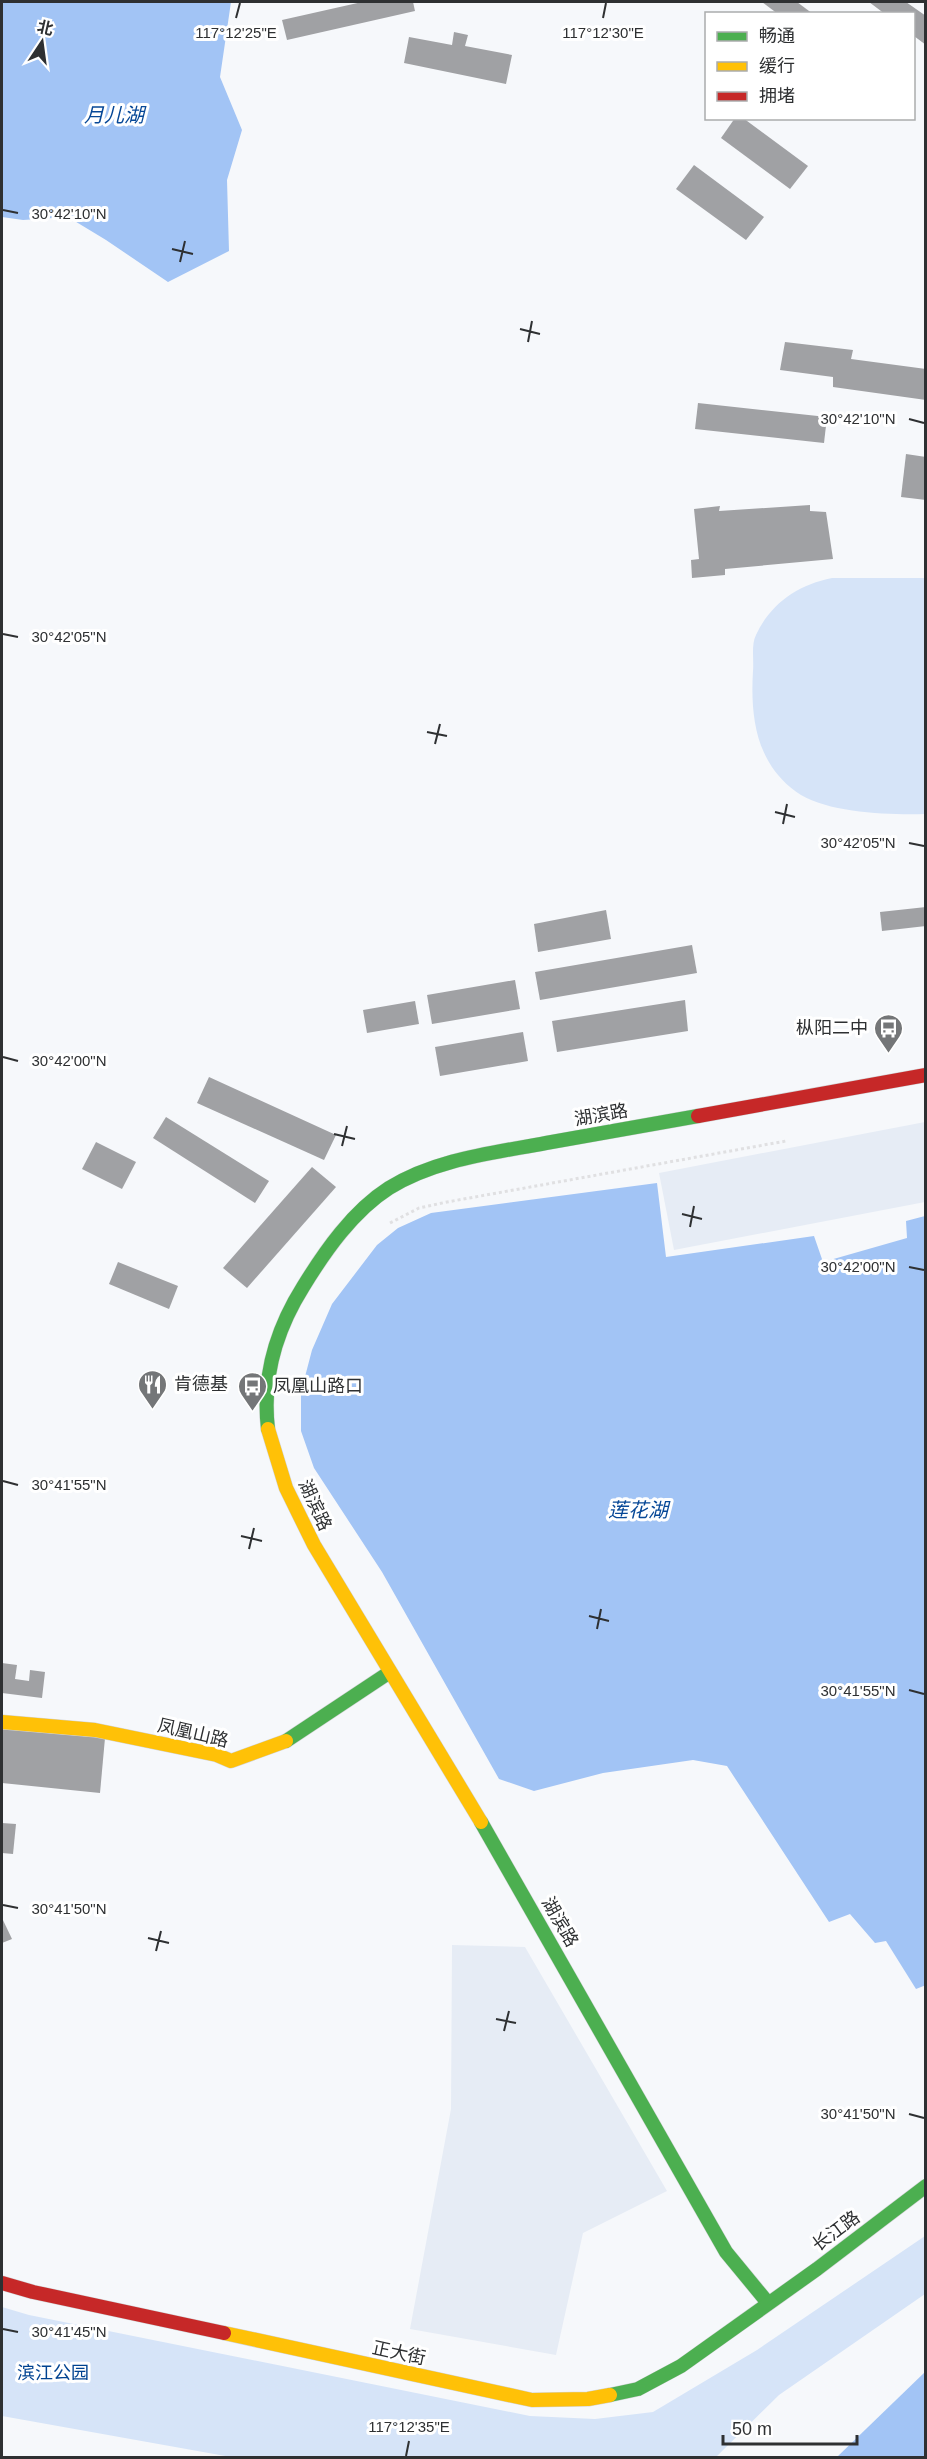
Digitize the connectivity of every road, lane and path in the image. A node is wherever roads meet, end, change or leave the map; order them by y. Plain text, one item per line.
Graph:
1 (926, 1075) edge
2 (786, 1141) dead end
3 (390, 1223) dead end
4 (390, 1672) junction
5 (2, 1722) edge
6 (926, 2186) edge
7 (2, 2283) edge
8 (768, 2303) junction

1 - 4 main road, 湖滨路
2 - 3 path
4 - 5 main road, 凤凰山路
4 - 8 main road, 湖滨路
6 - 8 main road, 长江路
7 - 8 main road, 正大街

